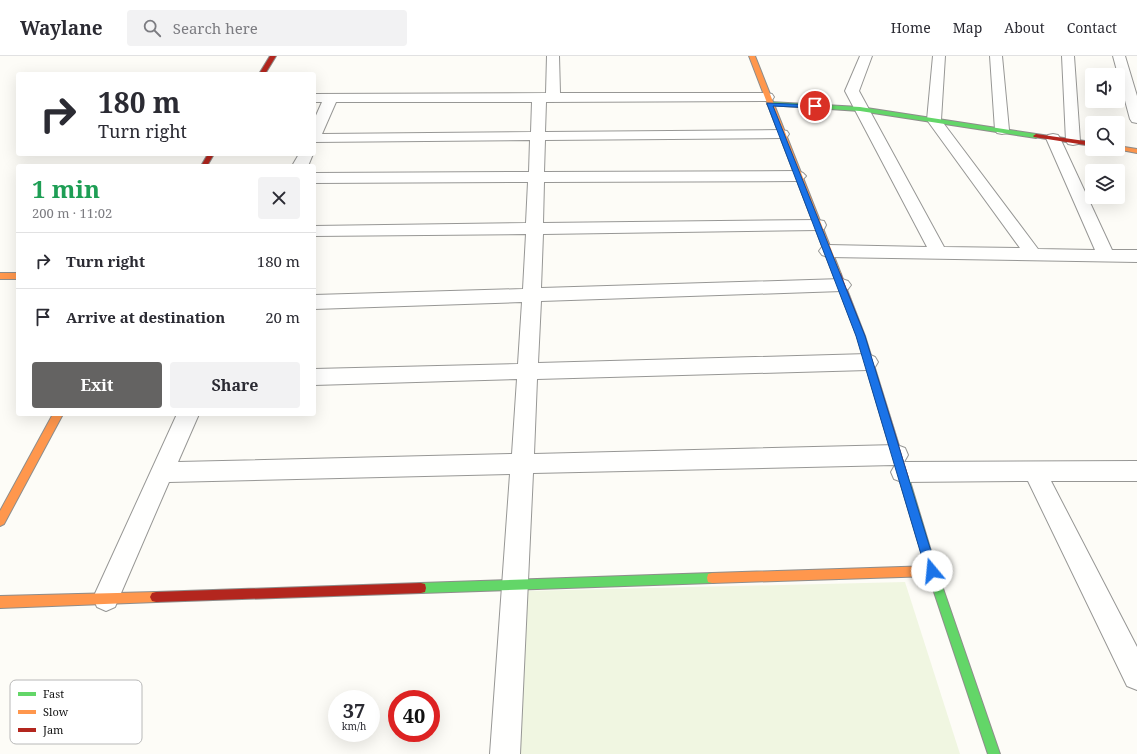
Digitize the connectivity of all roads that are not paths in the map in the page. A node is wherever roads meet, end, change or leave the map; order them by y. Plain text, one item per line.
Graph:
1 (273, 56) edge
2 (553, 56) edge
3 (752, 56) edge
4 (866, 56) edge
5 (940, 56) edge
6 (996, 56) edge
7 (1068, 56) edge
8 (1119, 56) edge
9 (263, 72) edge
10 (316, 98) edge
11 (331, 98) junction
12 (546, 98) junction
13 (768, 101) junction
14 (860, 109) junction
15 (1137, 119) edge
16 (934, 120) junction
17 (1002, 130) junction
18 (316, 132) edge
19 (782, 134) junction
20 (538, 136) junction
21 (316, 137) edge
22 (1053, 138) junction
23 (1073, 141) junction
24 (1085, 143) edge
25 (1125, 149) edge
26 (1137, 151) edge
27 (798, 176) junction
28 (536, 177) junction
29 (316, 178) edge
30 (818, 225) junction
31 (535, 228) junction
32 (316, 231) edge
33 (828, 251) junction
34 (939, 253) junction
35 (1034, 255) junction
36 (1106, 256) junction
37 (1137, 256) edge
38 (0, 276) edge
39 (16, 276) edge
40 (842, 285) junction
41 (532, 295) junction
42 (316, 302) edge
43 (868, 362) junction
44 (528, 371) junction
45 (316, 377) edge
46 (57, 416) edge
47 (187, 416) edge
48 (522, 464) junction
49 (899, 464) junction
50 (1137, 471) edge
51 (162, 472) junction
52 (1035, 472) junction
53 (0, 521) edge
54 (932, 571) junction
55 (515, 584) junction
56 (106, 598) junction
57 (0, 602) edge
58 (1137, 676) edge
59 (505, 754) edge
60 (994, 754) edge

1 - 9 street
2 - 12 street
3 - 13 street
4 - 14 street
5 - 16 street
6 - 17 street
7 - 23 street
8 - 15 street
10 - 11 street
11 - 12 street
11 - 18 street
12 - 13 street
12 - 20 street
13 - 14 street
13 - 19 street
14 - 16 street
14 - 34 street
16 - 17 street
16 - 35 street
17 - 22 street
19 - 20 street
19 - 27 street
20 - 21 street
20 - 28 street
22 - 23 street
22 - 36 street
23 - 24 street
25 - 26 street
27 - 28 street
27 - 30 street
28 - 29 street
28 - 31 street
30 - 31 street
30 - 33 street
31 - 32 street
31 - 41 street
33 - 34 street
33 - 40 street
34 - 35 street
35 - 36 street
36 - 37 street
38 - 39 street
40 - 41 street
40 - 43 street
41 - 42 street
41 - 44 street
43 - 44 street
43 - 49 street
44 - 45 street
44 - 48 street
46 - 53 street
47 - 51 street
48 - 49 street
48 - 51 street
48 - 55 street
49 - 52 street
49 - 54 street
50 - 52 street
51 - 56 street
52 - 58 street
54 - 55 street
54 - 60 street
55 - 56 street
55 - 59 street
56 - 57 street

